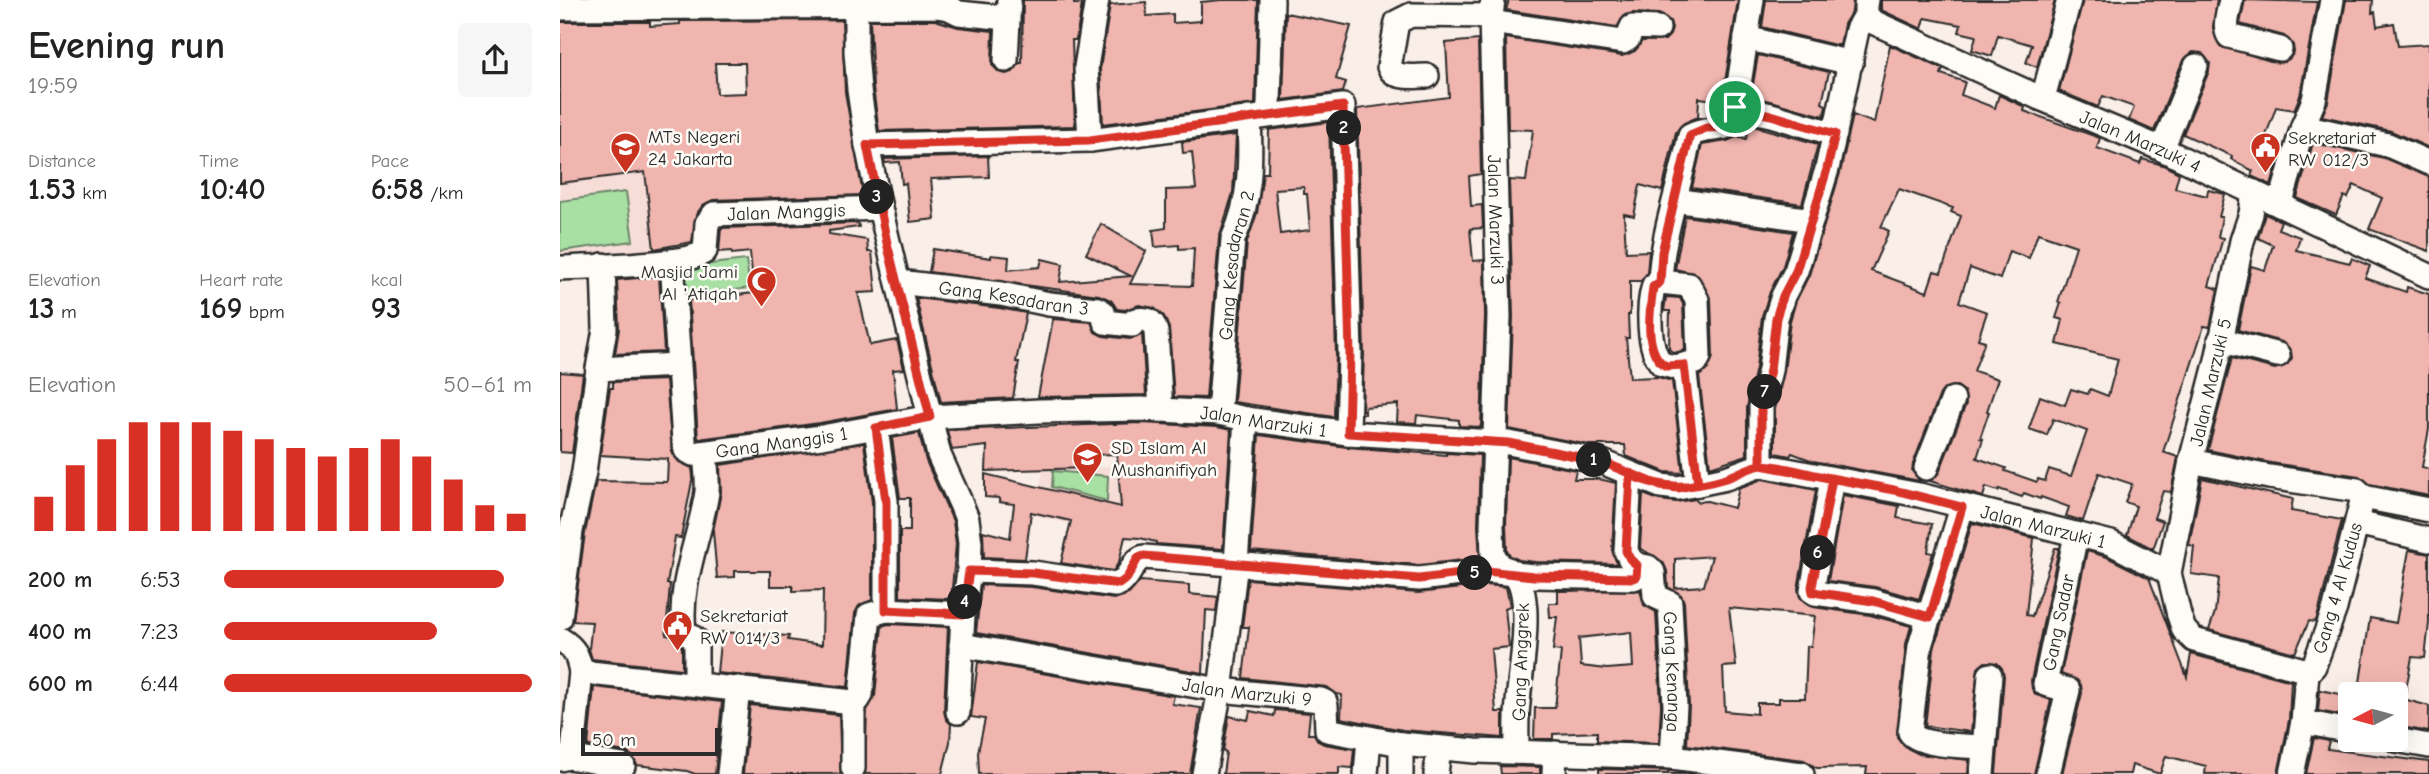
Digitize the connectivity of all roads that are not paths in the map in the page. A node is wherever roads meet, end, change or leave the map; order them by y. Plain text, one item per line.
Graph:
1 (1097, 0) edge
2 (1272, 0) edge
3 (1752, 0) edge
4 (2069, 0) edge
5 (2231, 0) edge
6 (2332, 0) edge
7 (856, 2) edge
8 (560, 8) edge
9 (1867, 8) edge
10 (1008, 9) edge
11 (1491, 13) edge
12 (1658, 28) dead end
13 (1746, 38) junction
14 (2280, 49) dead end
15 (1006, 61) dead end
16 (1851, 62) junction
17 (2196, 66) dead end
18 (1427, 76) dead end
19 (2040, 98) junction
20 (1735, 107) junction
21 (1258, 117) junction
22 (2303, 126) junction
23 (1835, 134) junction
24 (1090, 140) junction
25 (867, 145) junction
26 (2162, 149) junction
27 (2429, 163) edge
28 (2254, 192) junction
29 (1675, 201) junction
30 (2280, 205) junction
31 (880, 208) junction
32 (1811, 220) junction
33 (672, 261) junction
34 (603, 265) junction
35 (560, 268) edge
36 (2429, 276) edge
37 (898, 282) junction
38 (1660, 282) junction
39 (2220, 340) junction
40 (2278, 355) dead end
41 (678, 365) junction
42 (1684, 365) junction
43 (598, 369) junction
44 (1953, 398) dead end
45 (1161, 410) junction
46 (1219, 413) junction
47 (930, 417) junction
48 (1245, 419) junction
49 (876, 428) junction
50 (1348, 428) junction
51 (1496, 442) junction
52 (705, 454) junction
53 (2191, 461) junction
54 (1761, 465) junction
55 (1926, 468) dead end
56 (1630, 475) junction
57 (1832, 479) junction
58 (1698, 484) junction
59 (2362, 499) junction
60 (1962, 507) junction
61 (2429, 510) edge
62 (2357, 523) junction
63 (2076, 535) junction
64 (2429, 540) edge
65 (1236, 563) junction
66 (1637, 565) junction
67 (969, 571) junction
68 (2169, 573) junction
69 (1517, 574) junction
70 (886, 610) junction
71 (963, 614) junction
72 (1930, 617) junction
73 (560, 618) edge
74 (560, 639) edge
75 (961, 645) junction
76 (581, 672) junction
77 (2307, 673) junction
78 (1990, 675) dead end
79 (695, 684) junction
80 (738, 688) junction
81 (1220, 690) junction
82 (853, 702) junction
83 (958, 712) dead end
84 (2303, 722) junction
85 (2338, 729) edge
86 (1369, 738) junction
87 (2408, 742) edge
88 (1401, 744) junction
89 (2429, 746) edge
90 (1984, 747) junction
91 (1439, 748) junction
92 (1517, 752) junction
93 (1672, 757) junction
94 (564, 758) edge
95 (1554, 764) edge
96 (623, 766) dead end
97 (853, 768) dead end
98 (1718, 769) edge
99 (729, 774) edge
100 (1204, 774) edge
101 (1366, 774) edge
102 (1401, 774) edge
103 (1436, 774) edge
104 (1802, 774) edge
105 (1982, 774) edge
106 (2048, 774) edge
107 (2292, 774) edge

1 - 24 street
2 - 21 street, Gang Kesadaran 2
3 - 13 street
4 - 19 street
5 - 14 street
6 - 22 street
7 - 8 street
7 - 10 street
7 - 25 street
9 - 16 street
9 - 19 street, Jalan Marzuki 4
10 - 15 street
11 - 12 street
11 - 18 street
11 - 51 street, Jalan Marzuki 3
13 - 16 street
13 - 20 street
16 - 23 street
17 - 26 street
19 - 26 street, Jalan Marzuki 4
20 - 23 street
20 - 29 street
21 - 24 street
21 - 46 street, Gang Kesadaran 2
21 - 50 street
22 - 27 street
22 - 30 street
23 - 32 street
24 - 25 street
25 - 31 street
26 - 28 street, Jalan Marzuki 4
28 - 30 street, Jalan Marzuki 4
28 - 39 street, Jalan Marzuki 5
29 - 32 street
29 - 38 street
30 - 36 street, Jalan Marzuki 4
31 - 33 street, Jalan Manggis
31 - 37 street
32 - 54 street
33 - 34 street, Jalan Manggis
33 - 41 street
34 - 35 street, Jalan Manggis
34 - 43 street
37 - 45 street, Gang Kesadaran 3
37 - 47 street
38 - 42 street
38 - 42 street
39 - 40 street
39 - 53 street, Jalan Marzuki 5
41 - 43 street
41 - 52 street, Gang Manggis 1
42 - 58 street
43 - 73 street
44 - 55 street
45 - 46 street, Jalan Marzuki 1
45 - 47 street, Jalan Marzuki 1
46 - 48 street, Jalan Marzuki 1
47 - 49 street, Gang Manggis 1
47 - 67 street
48 - 50 street, Jalan Marzuki 1
48 - 65 street
49 - 52 street, Gang Manggis 1
49 - 70 street
50 - 51 street, Jalan Marzuki 1
51 - 56 street, Jalan Marzuki 1
51 - 69 street, Jalan Marzuki 3
52 - 79 street
53 - 59 street
53 - 68 street, Jalan Marzuki 5
54 - 57 street, Jalan Marzuki 1
54 - 58 street, Jalan Marzuki 1
56 - 58 street, Jalan Marzuki 1
56 - 66 street
57 - 60 street, Jalan Marzuki 1
57 - 72 street
59 - 61 street
59 - 62 street, Gang 4 Al Kudus
60 - 63 street, Jalan Marzuki 1
60 - 72 street
62 - 64 street
62 - 77 street, Gang 4 Al Kudus
63 - 68 street, Jalan Marzuki 1
63 - 106 street, Gang Sadar
65 - 67 street
65 - 69 street
65 - 81 street
66 - 69 street
66 - 93 street, Gang Kenanga
67 - 71 street
68 - 77 street
69 - 92 street, Gang Anggrek
70 - 71 street
70 - 82 street
71 - 75 street
72 - 90 street
74 - 76 street
75 - 81 street, Jalan Marzuki 9
75 - 83 street
76 - 79 street
76 - 94 street
77 - 84 street
78 - 90 street
79 - 80 street
80 - 82 street
80 - 99 street
81 - 86 street, Jalan Marzuki 9
81 - 100 street
82 - 97 street
84 - 85 street
84 - 107 street
86 - 88 street, Jalan Marzuki 9
86 - 101 street
87 - 89 street
88 - 91 street, Jalan Marzuki 9
88 - 102 street
90 - 105 street
91 - 92 street, Jalan Marzuki 9
91 - 103 street
92 - 95 street, Jalan Marzuki 9
93 - 95 street, Jalan Marzuki 9
93 - 98 street, Jalan Marzuki 9
94 - 96 street
98 - 104 street, Jalan Marzuki 9

